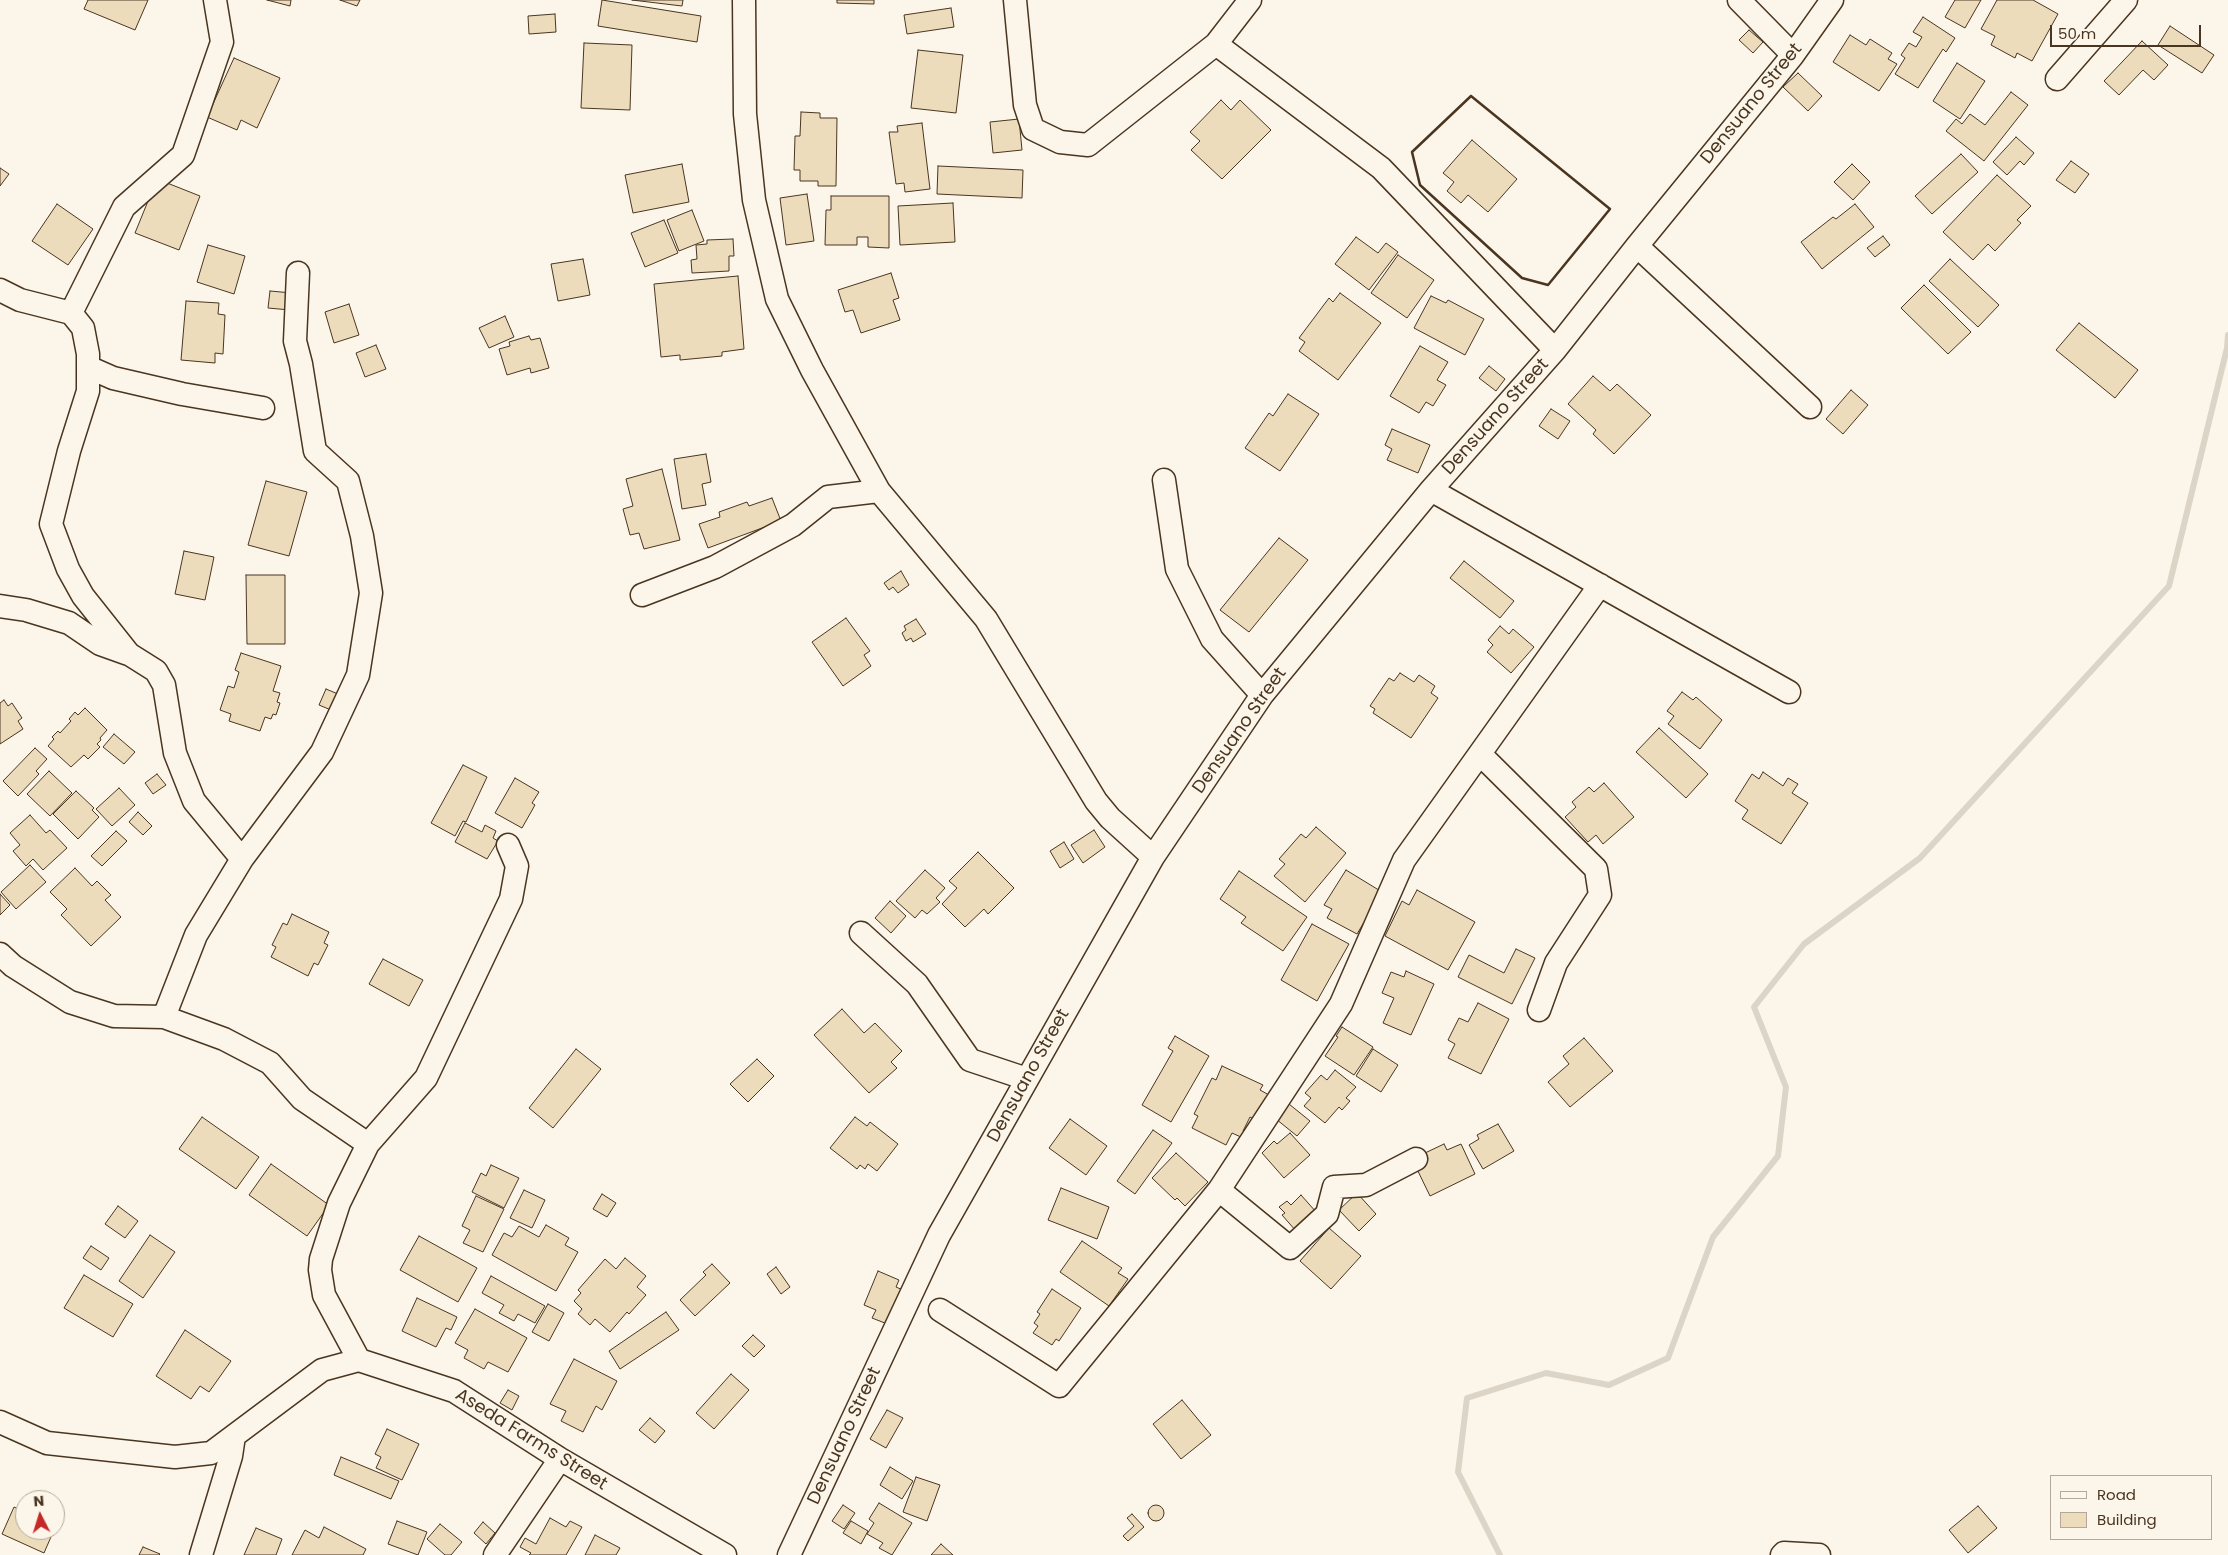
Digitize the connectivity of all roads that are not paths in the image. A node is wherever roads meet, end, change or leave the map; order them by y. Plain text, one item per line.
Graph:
1 (215, 0) edge
2 (744, 0) edge
3 (1015, 0) edge
4 (1250, 0) edge
5 (1739, 0) edge
6 (1832, 0) edge
7 (2126, 0) edge
8 (1216, 44) junction
9 (1793, 55) junction
10 (2057, 79) dead end
11 (1637, 246) junction
12 (298, 273) dead end
13 (0, 290) edge
14 (71, 312) junction
15 (1556, 350) junction
16 (88, 367) junction
17 (1810, 407) dead end
18 (263, 408) dead end
19 (1164, 480) dead end
20 (1431, 490) junction
21 (879, 492) junction
22 (1600, 585) junction
23 (642, 594) dead end
24 (0, 606) edge
25 (129, 654) junction
26 (1789, 692) dead end
27 (1262, 695) junction
28 (1480, 754) junction
29 (508, 845) dead end
30 (1152, 857) junction
31 (242, 859) junction
32 (861, 933) dead end
33 (0, 954) edge
34 (1539, 1010) dead end
35 (164, 1016) junction
36 (1027, 1079) junction
37 (368, 1144) junction
38 (1416, 1159) dead end
39 (1218, 1190) junction
40 (940, 1310) dead end
41 (359, 1360) junction
42 (0, 1422) edge
43 (234, 1436) junction
44 (560, 1459) junction
45 (201, 1555) edge
46 (494, 1555) edge
47 (725, 1555) edge
48 (790, 1555) edge
49 (1782, 1555) edge
50 (1819, 1555) edge

1 - 14 street
2 - 21 street
3 - 8 street
4 - 8 street
5 - 9 street
6 - 9 street, Densuano Street
7 - 10 street
8 - 15 street
9 - 11 street, Densuano Street
11 - 15 street, Densuano Street
11 - 17 street
12 - 31 street
13 - 14 street
14 - 16 street
15 - 20 street, Densuano Street
16 - 18 street
16 - 25 street
19 - 27 street
20 - 22 street
20 - 27 street, Densuano Street
21 - 23 street
21 - 30 street
22 - 26 street
22 - 28 street
24 - 25 street
25 - 31 street
27 - 30 street, Densuano Street
28 - 34 street
28 - 39 street
29 - 37 street
30 - 36 street, Densuano Street
31 - 35 street
32 - 36 street
33 - 35 street
35 - 37 street
36 - 48 street, Densuano Street
37 - 41 street
38 - 39 street
39 - 40 street
41 - 43 street
41 - 44 street, Aseda Farms Street
42 - 43 street
43 - 45 street
44 - 46 street
44 - 47 street, Aseda Farms Street
49 - 50 street

